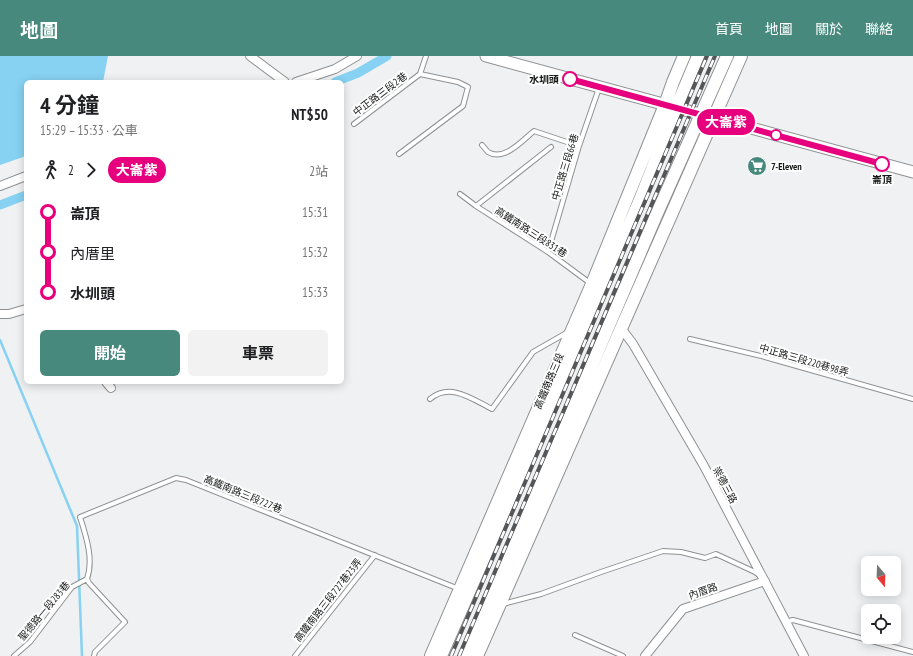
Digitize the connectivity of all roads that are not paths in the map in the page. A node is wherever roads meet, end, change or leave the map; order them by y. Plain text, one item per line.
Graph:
1 (250, 56) edge
2 (357, 56) edge
3 (426, 56) edge
4 (486, 56) edge
5 (684, 56) edge
6 (698, 56) edge
7 (727, 56) edge
8 (741, 56) edge
9 (420, 74) junction
10 (282, 80) edge
11 (302, 80) edge
12 (599, 87) junction
13 (670, 107) junction
14 (701, 115) junction
15 (713, 119) junction
16 (354, 124) dead end
17 (482, 145) dead end
18 (579, 146) junction
19 (551, 147) dead end
20 (399, 154) dead end
21 (913, 172) edge
22 (24, 177) edge
23 (0, 186) edge
24 (460, 194) dead end
25 (476, 206) junction
26 (548, 252) junction
27 (592, 284) junction
28 (24, 310) edge
29 (0, 314) edge
30 (621, 328) junction
31 (572, 330) junction
32 (690, 339) dead end
33 (430, 399) dead end
34 (913, 399) edge
35 (534, 501) junction
36 (530, 537) junction
37 (375, 555) junction
38 (87, 579) junction
39 (765, 581) junction
40 (459, 589) junction
41 (499, 605) junction
42 (786, 622) junction
43 (575, 635) dead end
44 (913, 652) edge
45 (14, 656) edge
46 (94, 656) edge
47 (295, 656) edge
48 (431, 656) edge
49 (441, 656) edge
50 (467, 656) edge
51 (477, 656) edge
52 (623, 656) edge
53 (645, 656) edge
54 (804, 656) edge

1 - 10 street
2 - 11 street
3 - 9 lane, 中正路三段2巷
4 - 12 main road
5 - 13 main road
6 - 13 main road
7 - 14 main road
8 - 15 main road
9 - 16 lane, 中正路三段2巷
9 - 20 lane
12 - 13 main road
12 - 18 lane, 中正路三段66巷
13 - 14 main road
13 - 27 main road, 高鐵南路三段
13 - 49 main road, 高鐵南路三段
14 - 15 main road
14 - 35 main road
15 - 21 main road
15 - 30 main road
17 - 18 lane
18 - 26 lane, 中正路三段66巷
19 - 25 lane
22 - 23 street
24 - 25 lane, 高鐵南路三段831巷
25 - 26 lane, 高鐵南路三段831巷
26 - 27 lane, 高鐵南路三段831巷
27 - 31 main road, 高鐵南路三段
28 - 29 street
30 - 36 main road
30 - 39 street, 崇德三路
31 - 33 lane
31 - 40 main road, 高鐵南路三段
32 - 34 lane, 中正路三段220巷98弄
35 - 36 main road
35 - 50 main road
36 - 41 main road
37 - 38 lane, 高鐵南路三段727巷
37 - 40 lane, 高鐵南路三段727巷
37 - 47 lane, 高鐵南路三段727巷23弄
38 - 45 lane, 聖德路一段283巷
38 - 46 lane
39 - 41 lane
39 - 42 street, 崇德三路
39 - 53 street, 內厝路
40 - 48 main road, 高鐵南路三段
41 - 51 main road
42 - 44 lane
42 - 54 street, 崇德三路
43 - 52 lane

